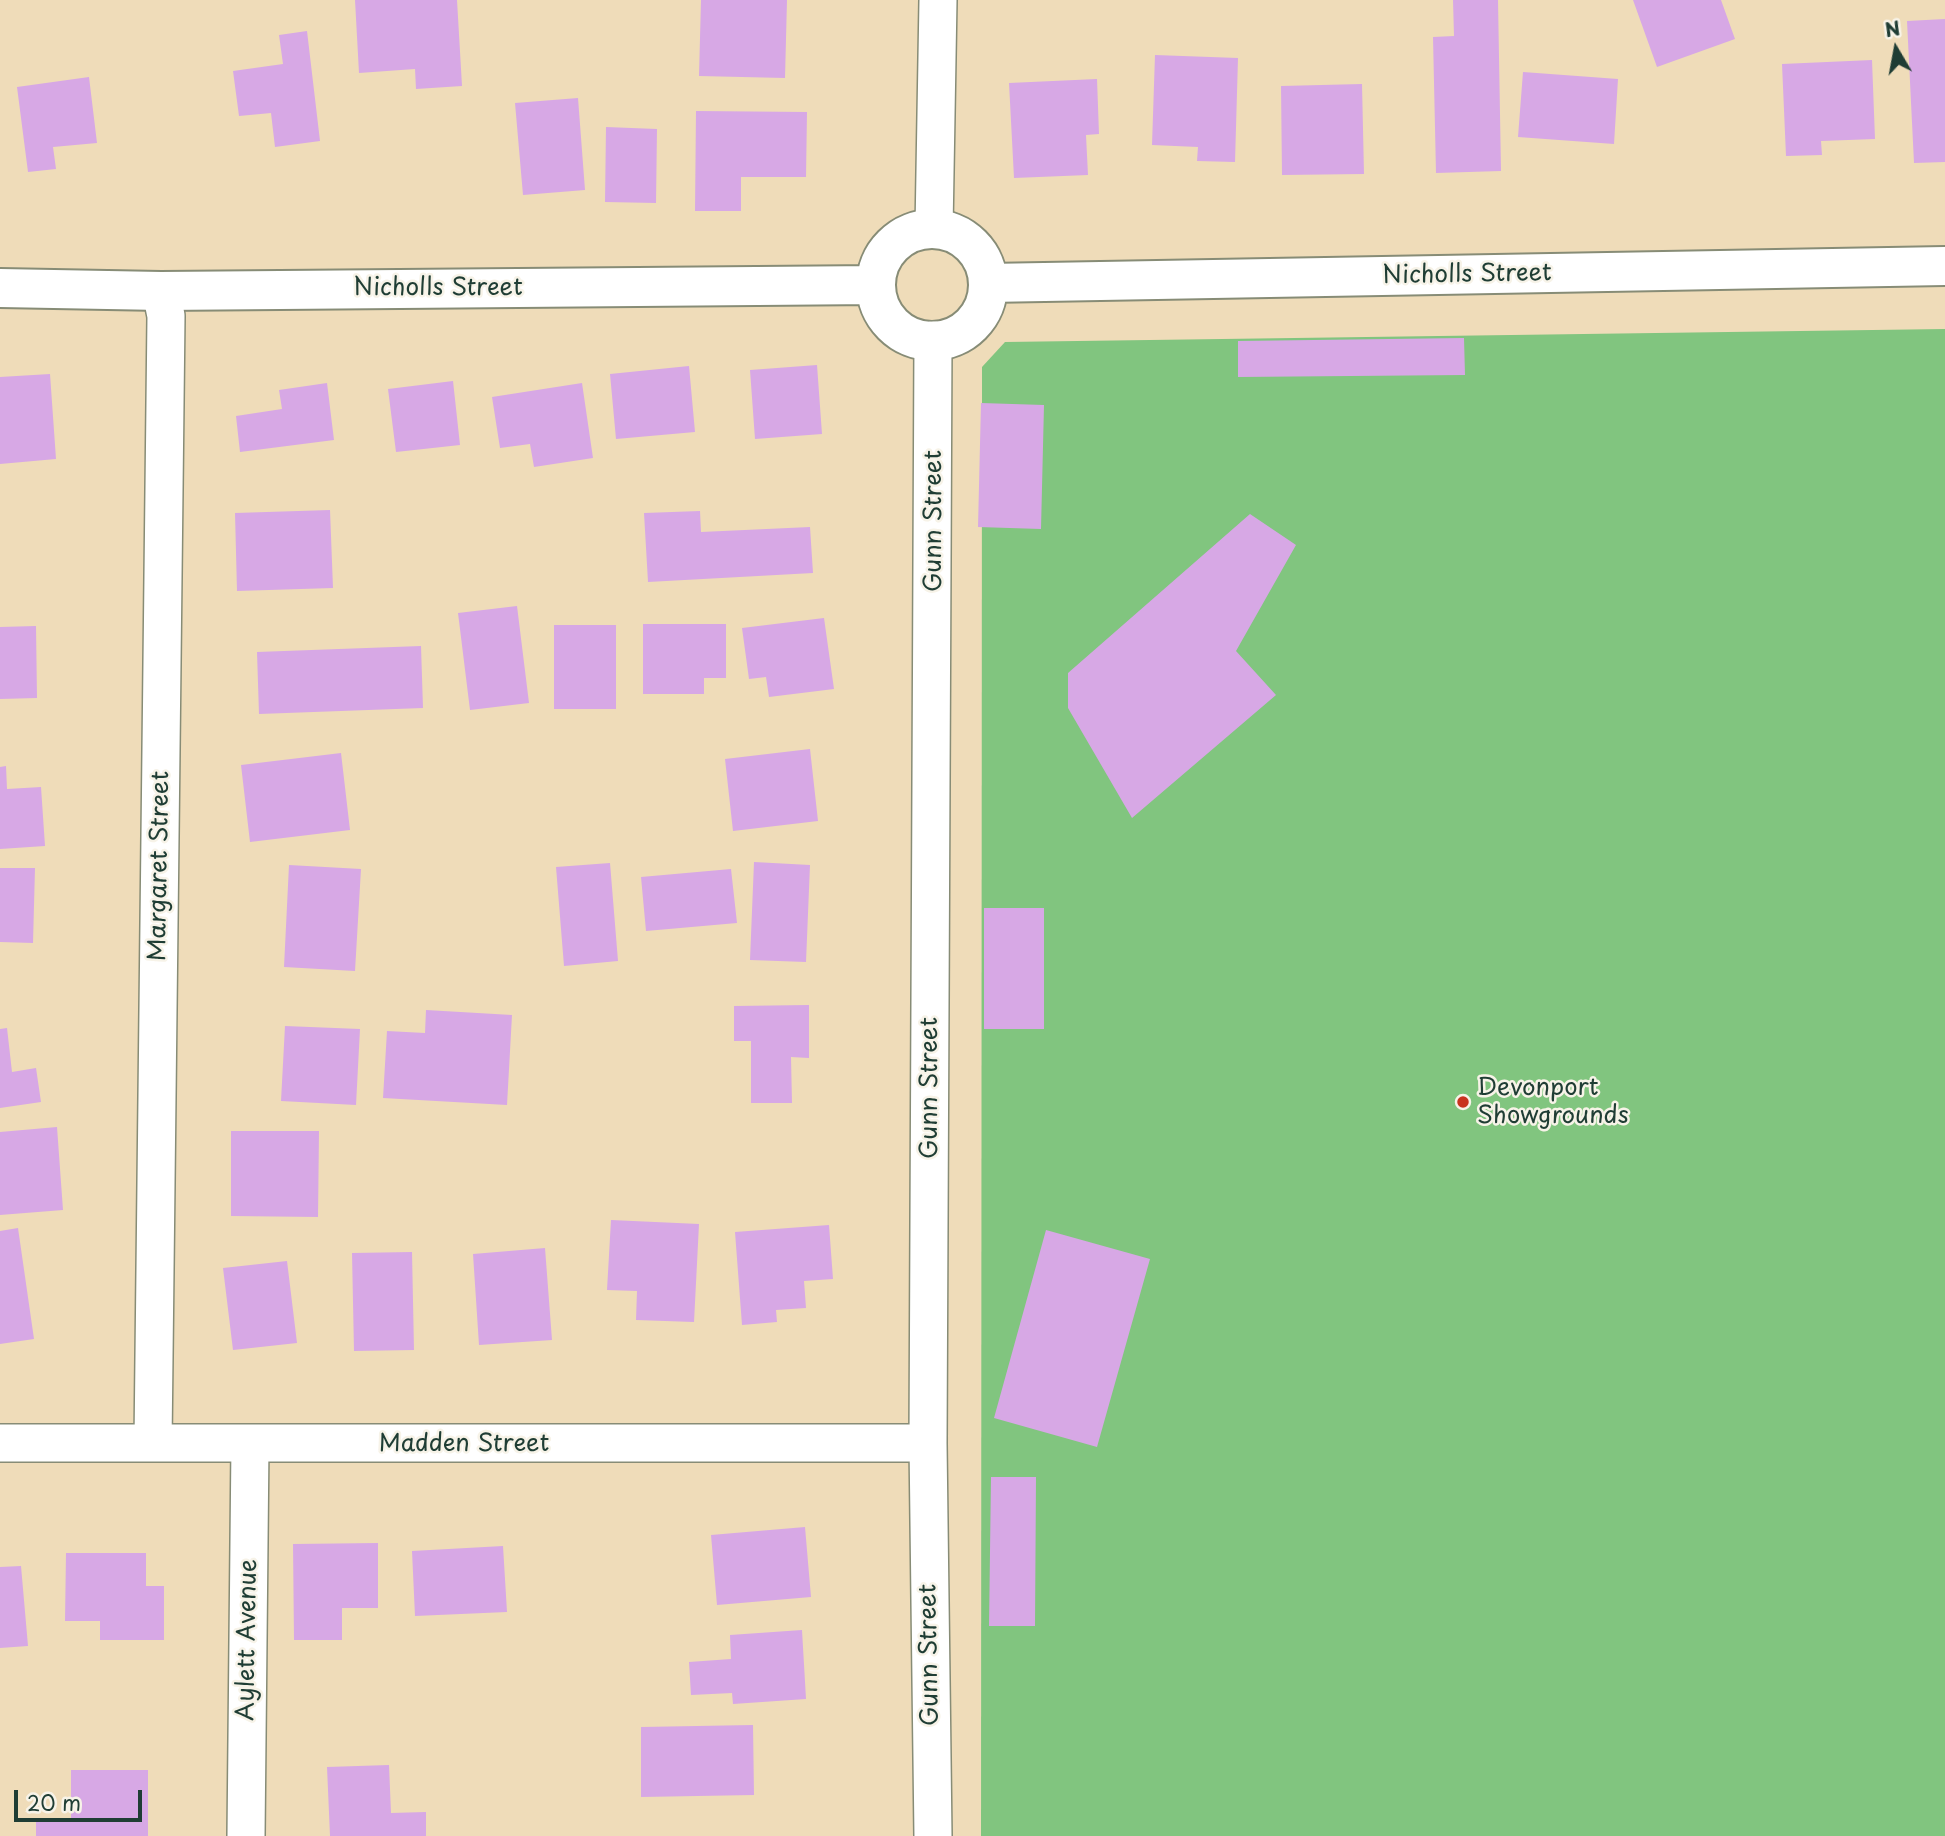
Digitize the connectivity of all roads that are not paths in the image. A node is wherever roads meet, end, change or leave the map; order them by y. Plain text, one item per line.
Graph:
1 (938, 0) edge
2 (934, 229) junction
3 (1945, 266) edge
4 (988, 284) junction
5 (876, 285) junction
6 (0, 288) edge
7 (160, 290) junction
8 (933, 340) junction
9 (0, 1443) edge
10 (153, 1443) junction
11 (928, 1443) junction
12 (250, 1444) junction
13 (246, 1836) edge
14 (933, 1836) edge

1 - 2 street
2 - 4 street
2 - 5 street
3 - 4 street, Nicholls Street
4 - 8 street
5 - 7 street, Nicholls Street
5 - 8 street
6 - 7 street, Nicholls Street
7 - 10 street, Margaret Street
8 - 11 street, Gunn Street
9 - 10 street, Madden Street
10 - 12 street, Madden Street
11 - 12 street, Madden Street
11 - 14 street, Gunn Street
12 - 13 street, Aylett Avenue

